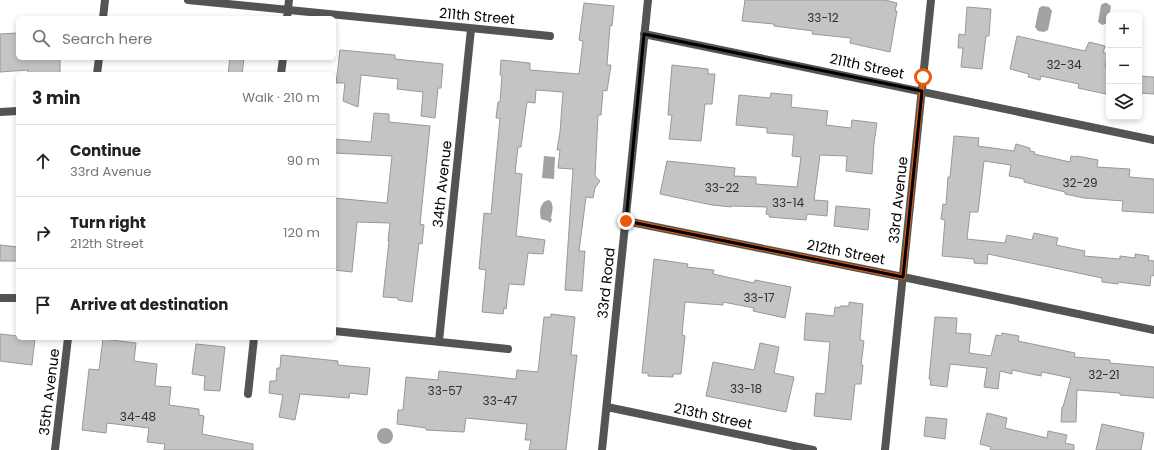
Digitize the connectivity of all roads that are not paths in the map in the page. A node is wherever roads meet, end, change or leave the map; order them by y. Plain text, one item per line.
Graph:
1 (105, 0) edge
2 (188, 0) edge
3 (289, 0) edge
4 (648, 0) edge
5 (931, 0) edge
6 (287, 14) edge
7 (103, 16) edge
8 (312, 16) edge
9 (336, 18) edge
10 (471, 29) junction
11 (644, 34) junction
12 (550, 36) dead end
13 (99, 60) edge
14 (283, 60) edge
15 (97, 72) edge
16 (281, 72) edge
17 (922, 91) junction
18 (16, 111) edge
19 (0, 112) edge
20 (1154, 140) edge
21 (626, 221) junction
22 (903, 277) junction
23 (0, 298) edge
24 (16, 298) edge
25 (1154, 330) edge
26 (336, 331) edge
27 (68, 340) edge
28 (254, 340) edge
29 (439, 341) junction
30 (508, 349) dead end
31 (248, 394) dead end
32 (607, 407) junction
33 (55, 450) edge
34 (602, 450) edge
35 (813, 450) edge
36 (885, 450) edge

1 - 7 street
2 - 6 street, 211th Street
3 - 6 street
4 - 11 street, 33rd Road
5 - 17 street, 33rd Avenue
6 - 8 street, 211th Street
9 - 10 street, 211th Street
10 - 12 street, 211th Street
10 - 29 street, 34th Avenue
11 - 17 street, 211th Street
11 - 21 street, 33rd Road
13 - 15 street
14 - 16 street
17 - 20 street, 211th Street
17 - 22 street, 33rd Avenue
18 - 19 street
21 - 22 street, 212th Street
21 - 32 street, 33rd Road
22 - 25 street, 212th Street
22 - 36 street, 33rd Avenue
23 - 24 street
26 - 29 street
27 - 33 street, 35th Avenue
28 - 31 street
29 - 30 street
32 - 34 street, 33rd Road
32 - 35 street, 213th Street

